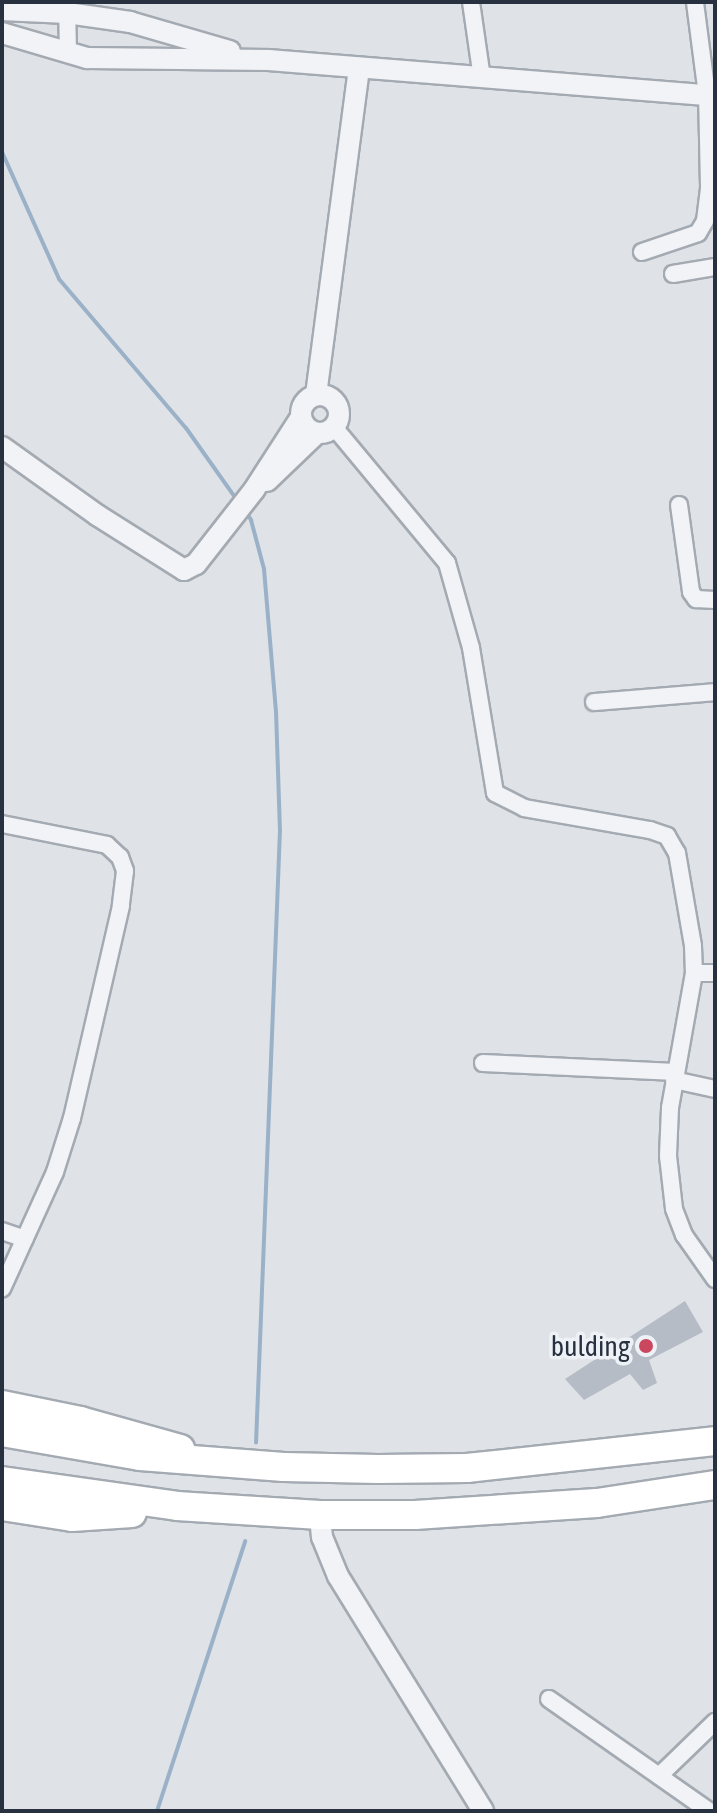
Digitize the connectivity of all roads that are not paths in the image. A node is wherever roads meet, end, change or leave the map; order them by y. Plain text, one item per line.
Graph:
1 (471, 2) edge
2 (695, 2) edge
3 (67, 8) edge
4 (2, 10) edge
5 (2, 33) edge
6 (68, 54) junction
7 (269, 60) junction
8 (359, 68) junction
9 (482, 78) junction
10 (711, 95) edge
11 (642, 252) dead end
12 (715, 267) edge
13 (673, 274) dead end
14 (316, 395) junction
15 (301, 417) junction
16 (326, 430) junction
17 (2, 447) edge
18 (254, 490) junction
19 (679, 505) dead end
20 (715, 600) edge
21 (715, 692) edge
22 (594, 702) dead end
23 (2, 824) edge
24 (694, 973) junction
25 (715, 973) edge
26 (483, 1063) dead end
27 (675, 1076) junction
28 (715, 1089) edge
29 (2, 1231) edge
30 (25, 1239) junction
31 (715, 1279) edge
32 (2, 1289) edge
33 (2, 1405) edge
34 (2, 1432) edge
35 (715, 1441) edge
36 (214, 1461) junction
37 (2, 1481) edge
38 (715, 1485) edge
39 (2, 1506) edge
40 (177, 1506) junction
41 (320, 1515) junction
42 (549, 1699) dead end
43 (715, 1722) edge
44 (659, 1776) junction
45 (483, 1811) edge
46 (709, 1811) edge

1 - 9 street
2 - 10 street
3 - 4 street
3 - 6 street
3 - 7 street
5 - 6 street
6 - 7 street
7 - 8 street
8 - 9 street
8 - 14 street
9 - 10 street
10 - 11 street
12 - 13 street
14 - 15 street
14 - 16 street
15 - 16 street
15 - 18 street
16 - 18 street
16 - 24 street
17 - 18 street
19 - 20 street
21 - 22 street
23 - 30 street
24 - 25 street
24 - 27 street
26 - 27 street
27 - 28 street
27 - 31 street
29 - 30 street
30 - 32 street
33 - 36 highway
34 - 36 highway
35 - 36 highway
37 - 40 highway
38 - 41 highway
39 - 40 highway
40 - 41 highway
41 - 45 street
42 - 44 street
43 - 44 street
44 - 46 street

